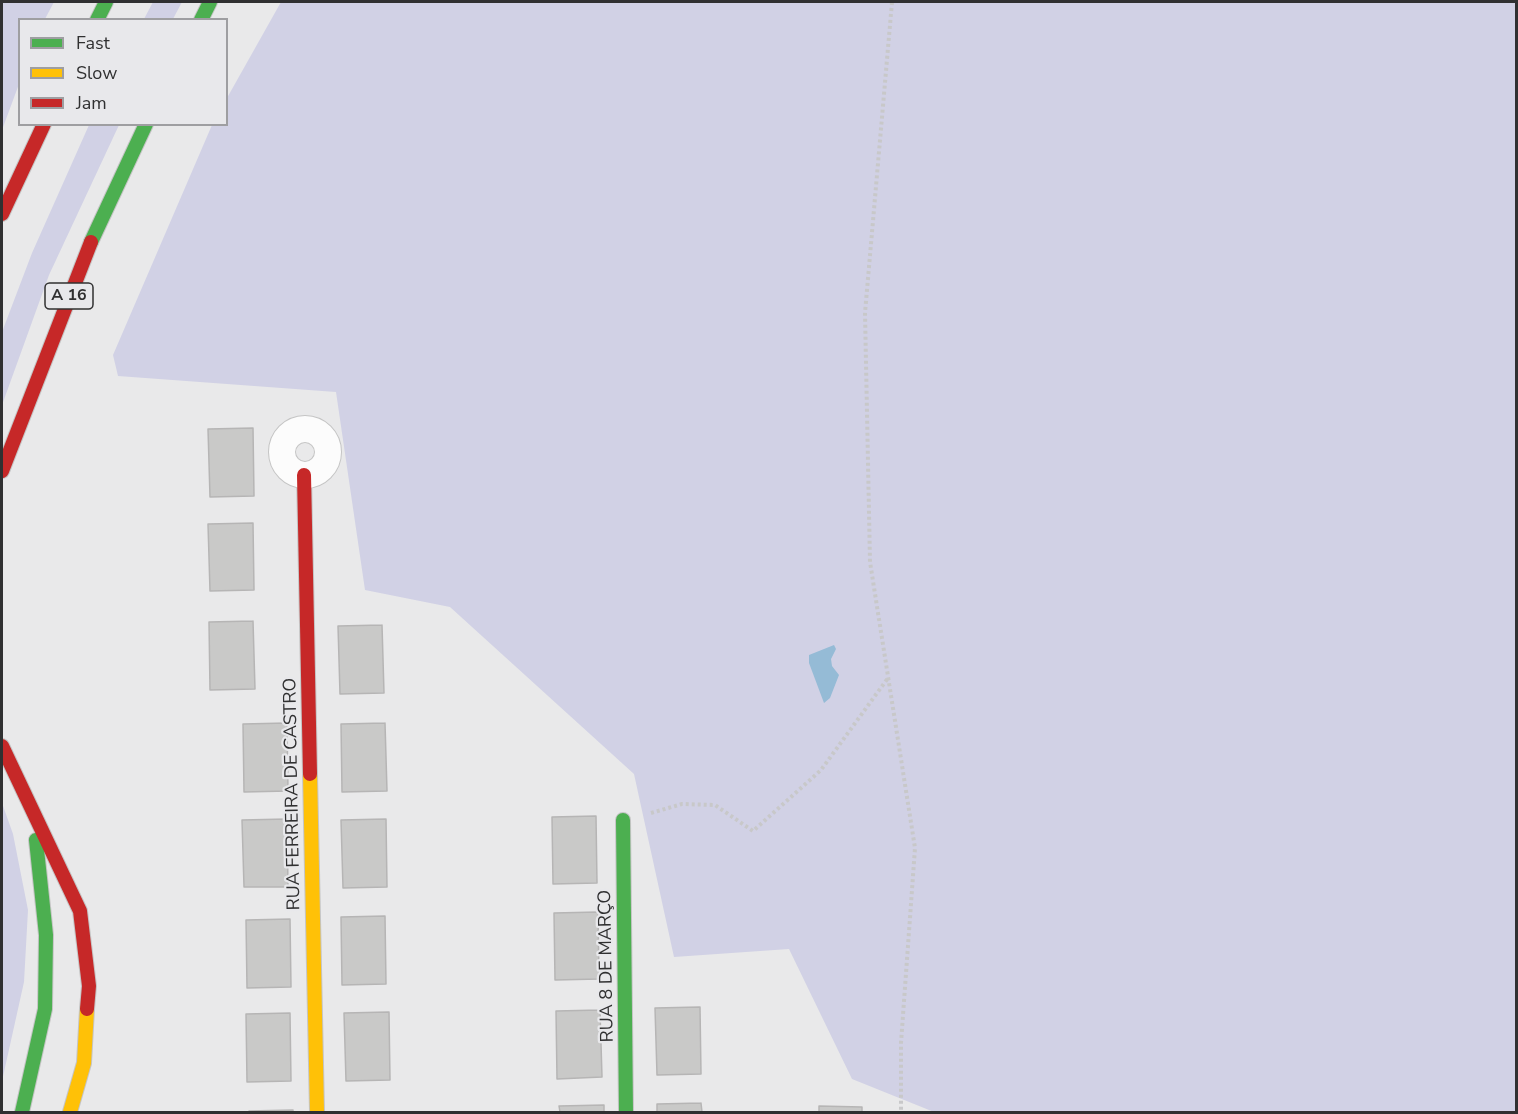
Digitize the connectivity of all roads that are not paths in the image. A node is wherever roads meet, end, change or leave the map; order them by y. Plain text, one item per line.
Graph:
1 (106, 2) edge
2 (210, 2) edge
3 (98, 18) edge
4 (202, 18) edge
5 (43, 126) edge
6 (145, 126) edge
7 (2, 214) edge
8 (2, 471) edge
9 (304, 475) dead end
10 (2, 746) edge
11 (33, 814) junction
12 (623, 820) road end
13 (22, 1113) edge
14 (70, 1113) edge
15 (317, 1113) edge
16 (627, 1113) edge

1 - 3 main road
2 - 4 main road
5 - 7 main road
6 - 8 main road, A 16
9 - 15 main road, RUA FERREIRA DE CASTRO
10 - 11 main road
11 - 13 main road
11 - 14 main road
12 - 16 main road, RUA 8 DE MARÇO

